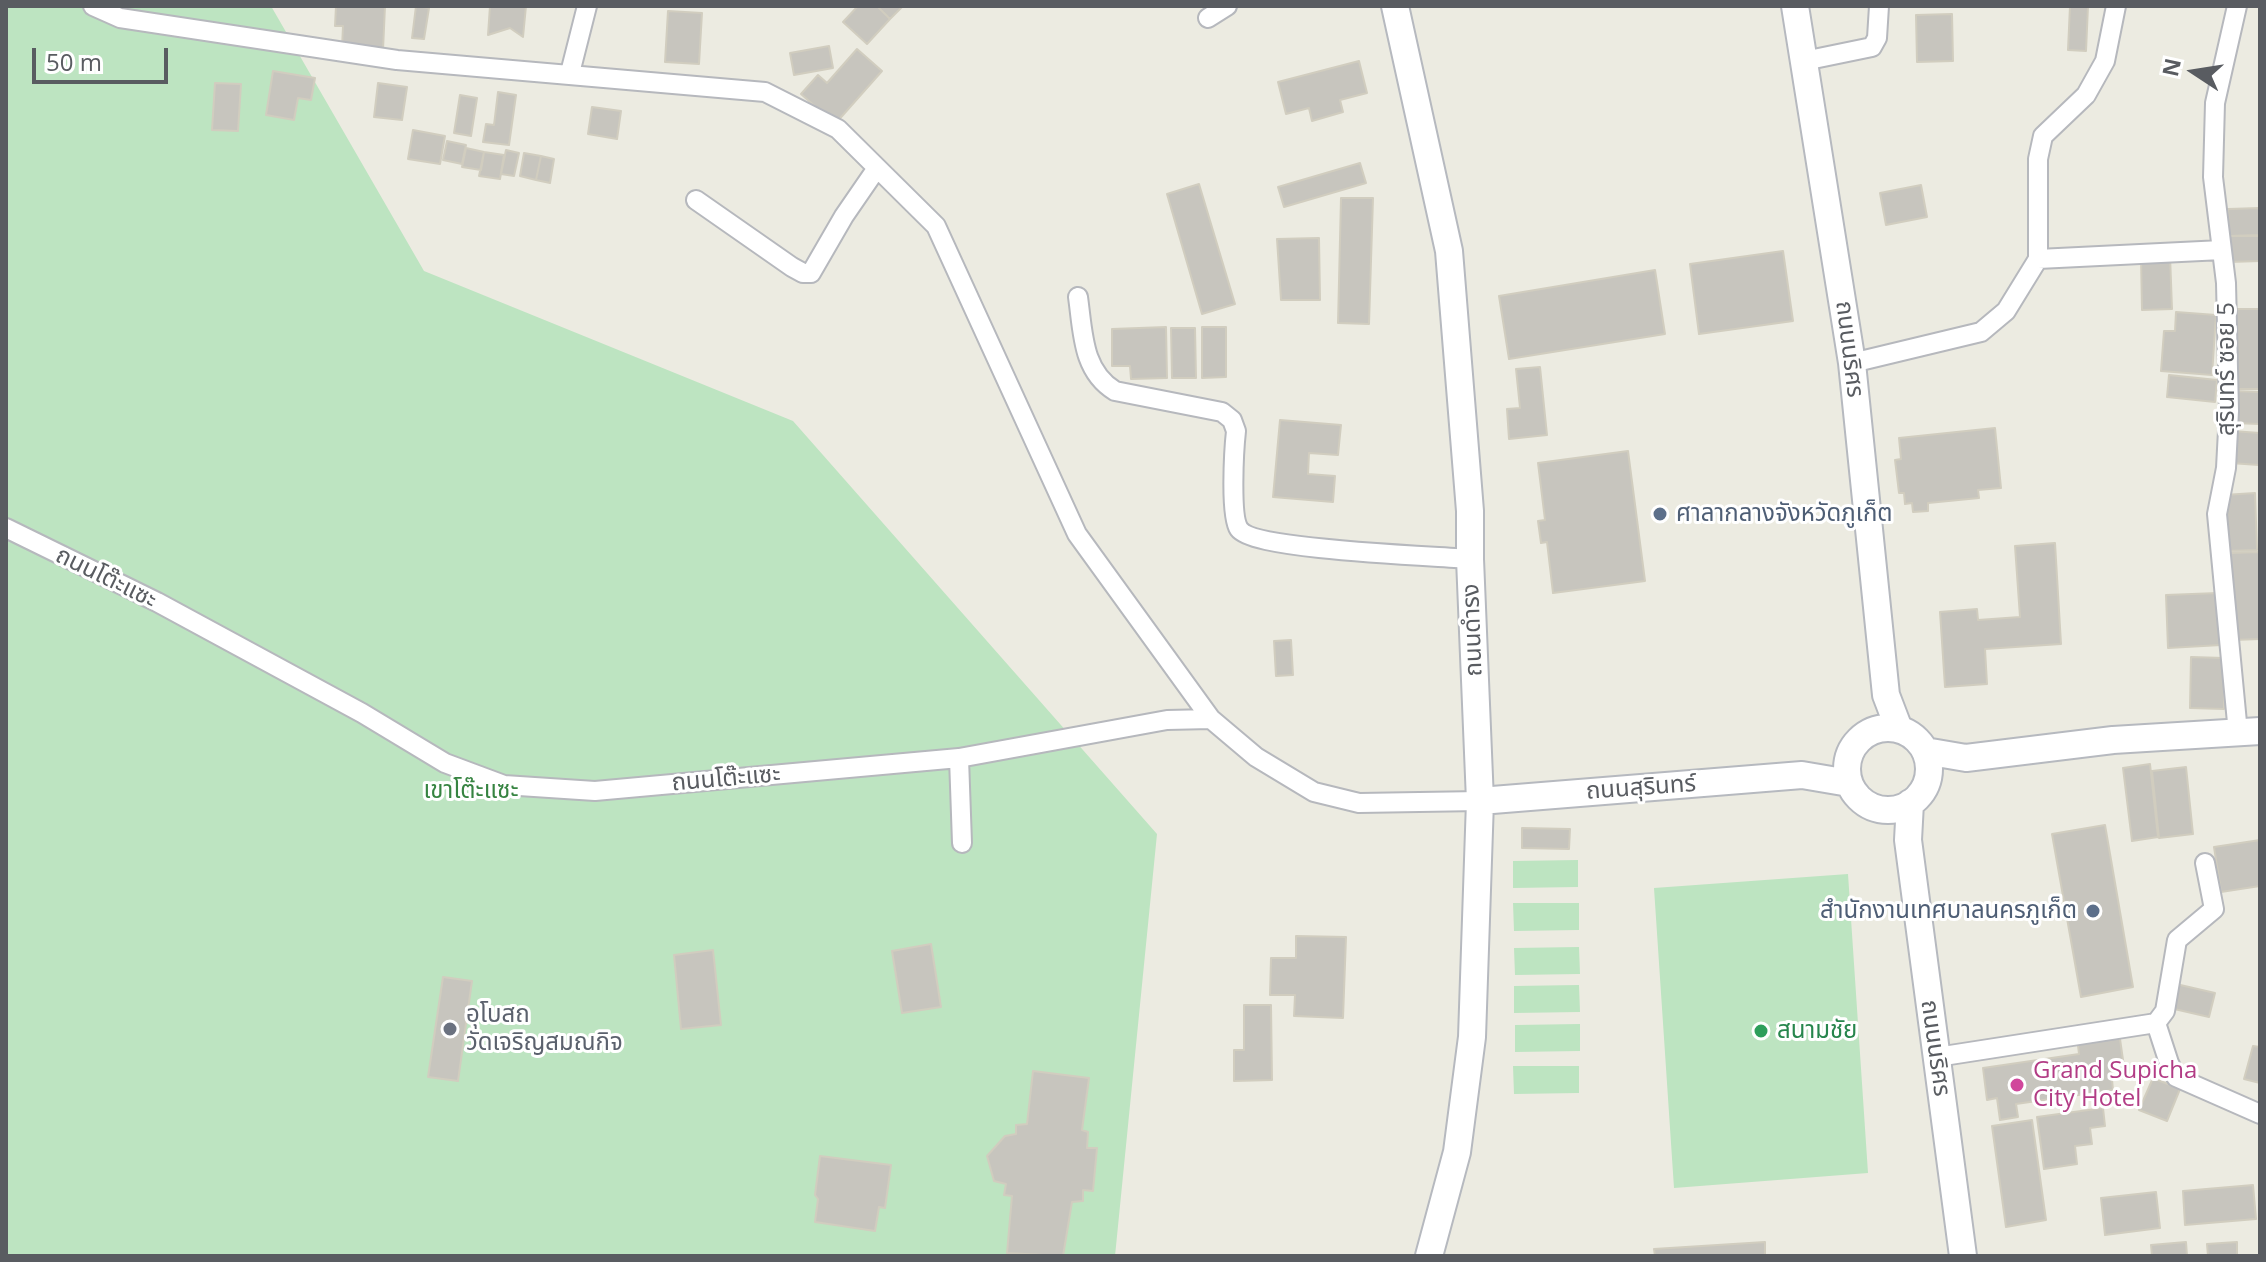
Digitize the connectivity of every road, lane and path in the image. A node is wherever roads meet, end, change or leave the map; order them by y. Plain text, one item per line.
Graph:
1 (93, 6) edge
2 (587, 6) edge
3 (1227, 6) edge
4 (1395, 6) edge
5 (1795, 6) edge
6 (1879, 6) edge
7 (2116, 6) edge
8 (2237, 6) edge
9 (1208, 18) dead end
10 (1804, 61) junction
11 (570, 73) junction
12 (877, 168) junction
13 (696, 200) dead end
14 (2222, 250) junction
15 (2038, 259) junction
16 (1078, 297) dead end
17 (1852, 363) junction
18 (6, 528) edge
19 (1470, 559) junction
20 (1211, 719) junction
21 (1886, 730) junction
22 (2249, 732) edge
23 (959, 758) junction
24 (1926, 763) junction
25 (1849, 770) junction
26 (1480, 801) junction
27 (1899, 807) junction
28 (962, 843) dead end
29 (2205, 863) dead end
30 (2156, 1023) junction
31 (1937, 1057) junction
32 (2260, 1114) edge
33 (1429, 1256) edge
34 (1963, 1256) edge

1 - 11 street
2 - 11 street
3 - 9 street
4 - 19 street, ถนนดำรง
5 - 10 street, ถนนนริศร
6 - 10 street
7 - 15 street
8 - 14 street, สุรินทร์ ซอย 5
10 - 17 street, ถนนนริศร
11 - 12 street
12 - 13 street
12 - 20 street
14 - 15 street
14 - 22 street, สุรินทร์ ซอย 5
15 - 17 street
16 - 19 street
17 - 21 street, ถนนนริศร
18 - 23 street, ถนนโต๊ะแซะ
19 - 26 street, ถนนดำรง
20 - 23 street, ถนนโต๊ะแซะ
20 - 26 street
21 - 24 street
21 - 25 street
22 - 24 street
23 - 28 street
24 - 27 street
25 - 26 street, ถนนสุรินทร์
25 - 27 street
26 - 33 street, ถนนดำรง
27 - 31 street, ถนนนริศร
29 - 30 street
30 - 31 street
30 - 32 street
31 - 34 street, ถนนนริศร

